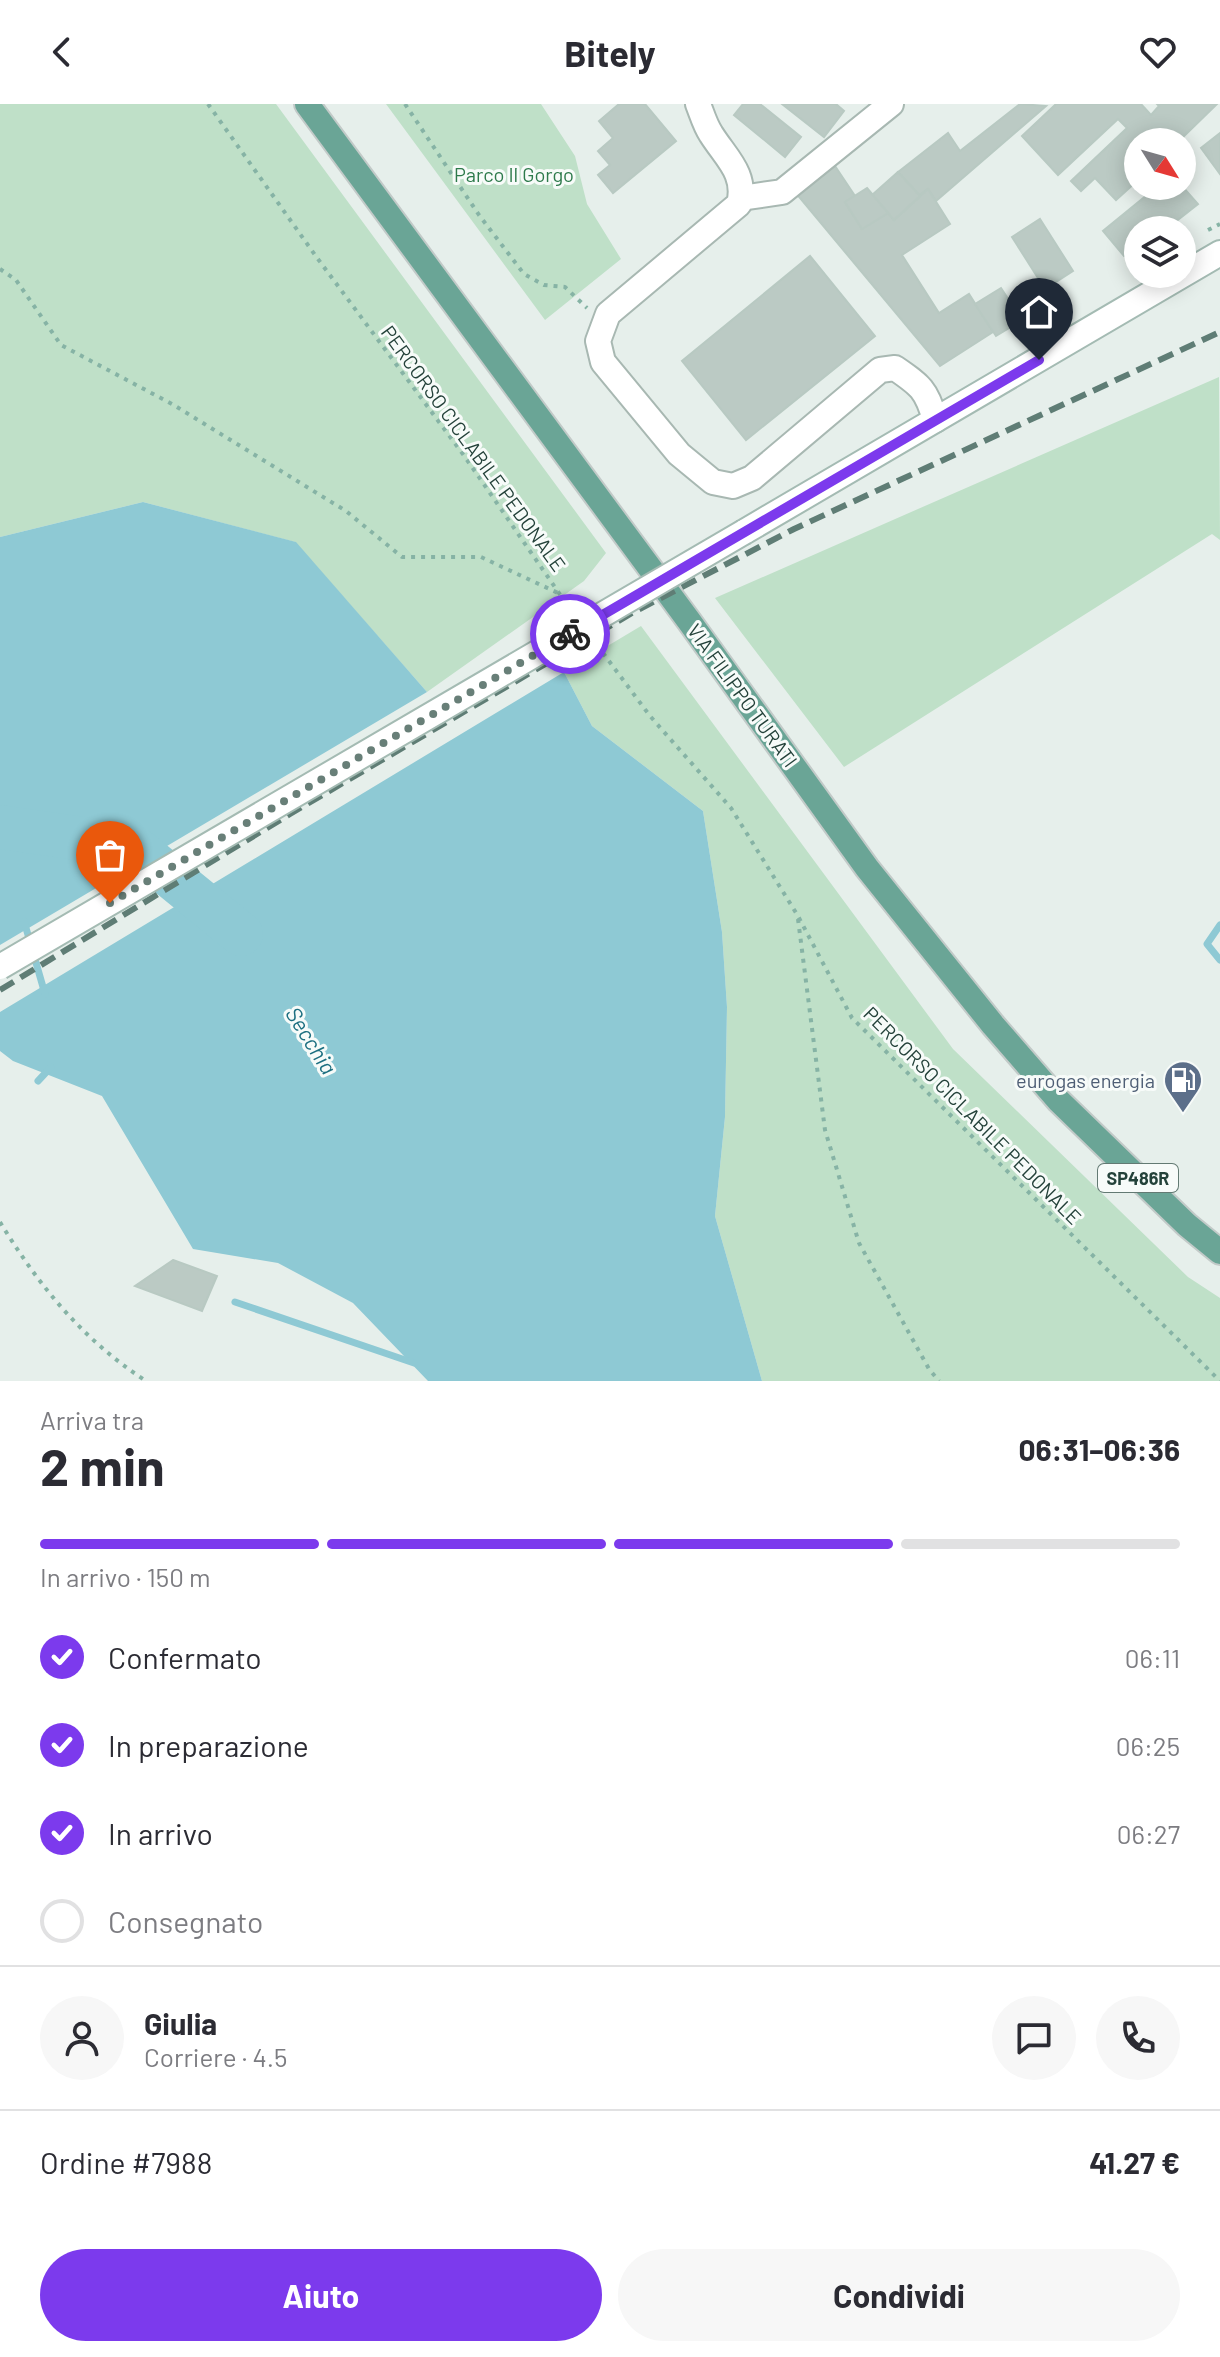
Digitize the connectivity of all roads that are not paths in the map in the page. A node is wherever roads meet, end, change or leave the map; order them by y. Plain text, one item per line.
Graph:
1 (307, 104) edge
2 (698, 104) edge
3 (891, 104) edge
4 (741, 198) junction
5 (1220, 253) edge
6 (935, 420) junction
7 (0, 967) edge
8 (1220, 1252) edge

1 - 8 main road, VIA FILIPPO TURATI / SP486R
2 - 4 street
3 - 4 street
4 - 6 street
5 - 6 street
6 - 7 street, bridge

